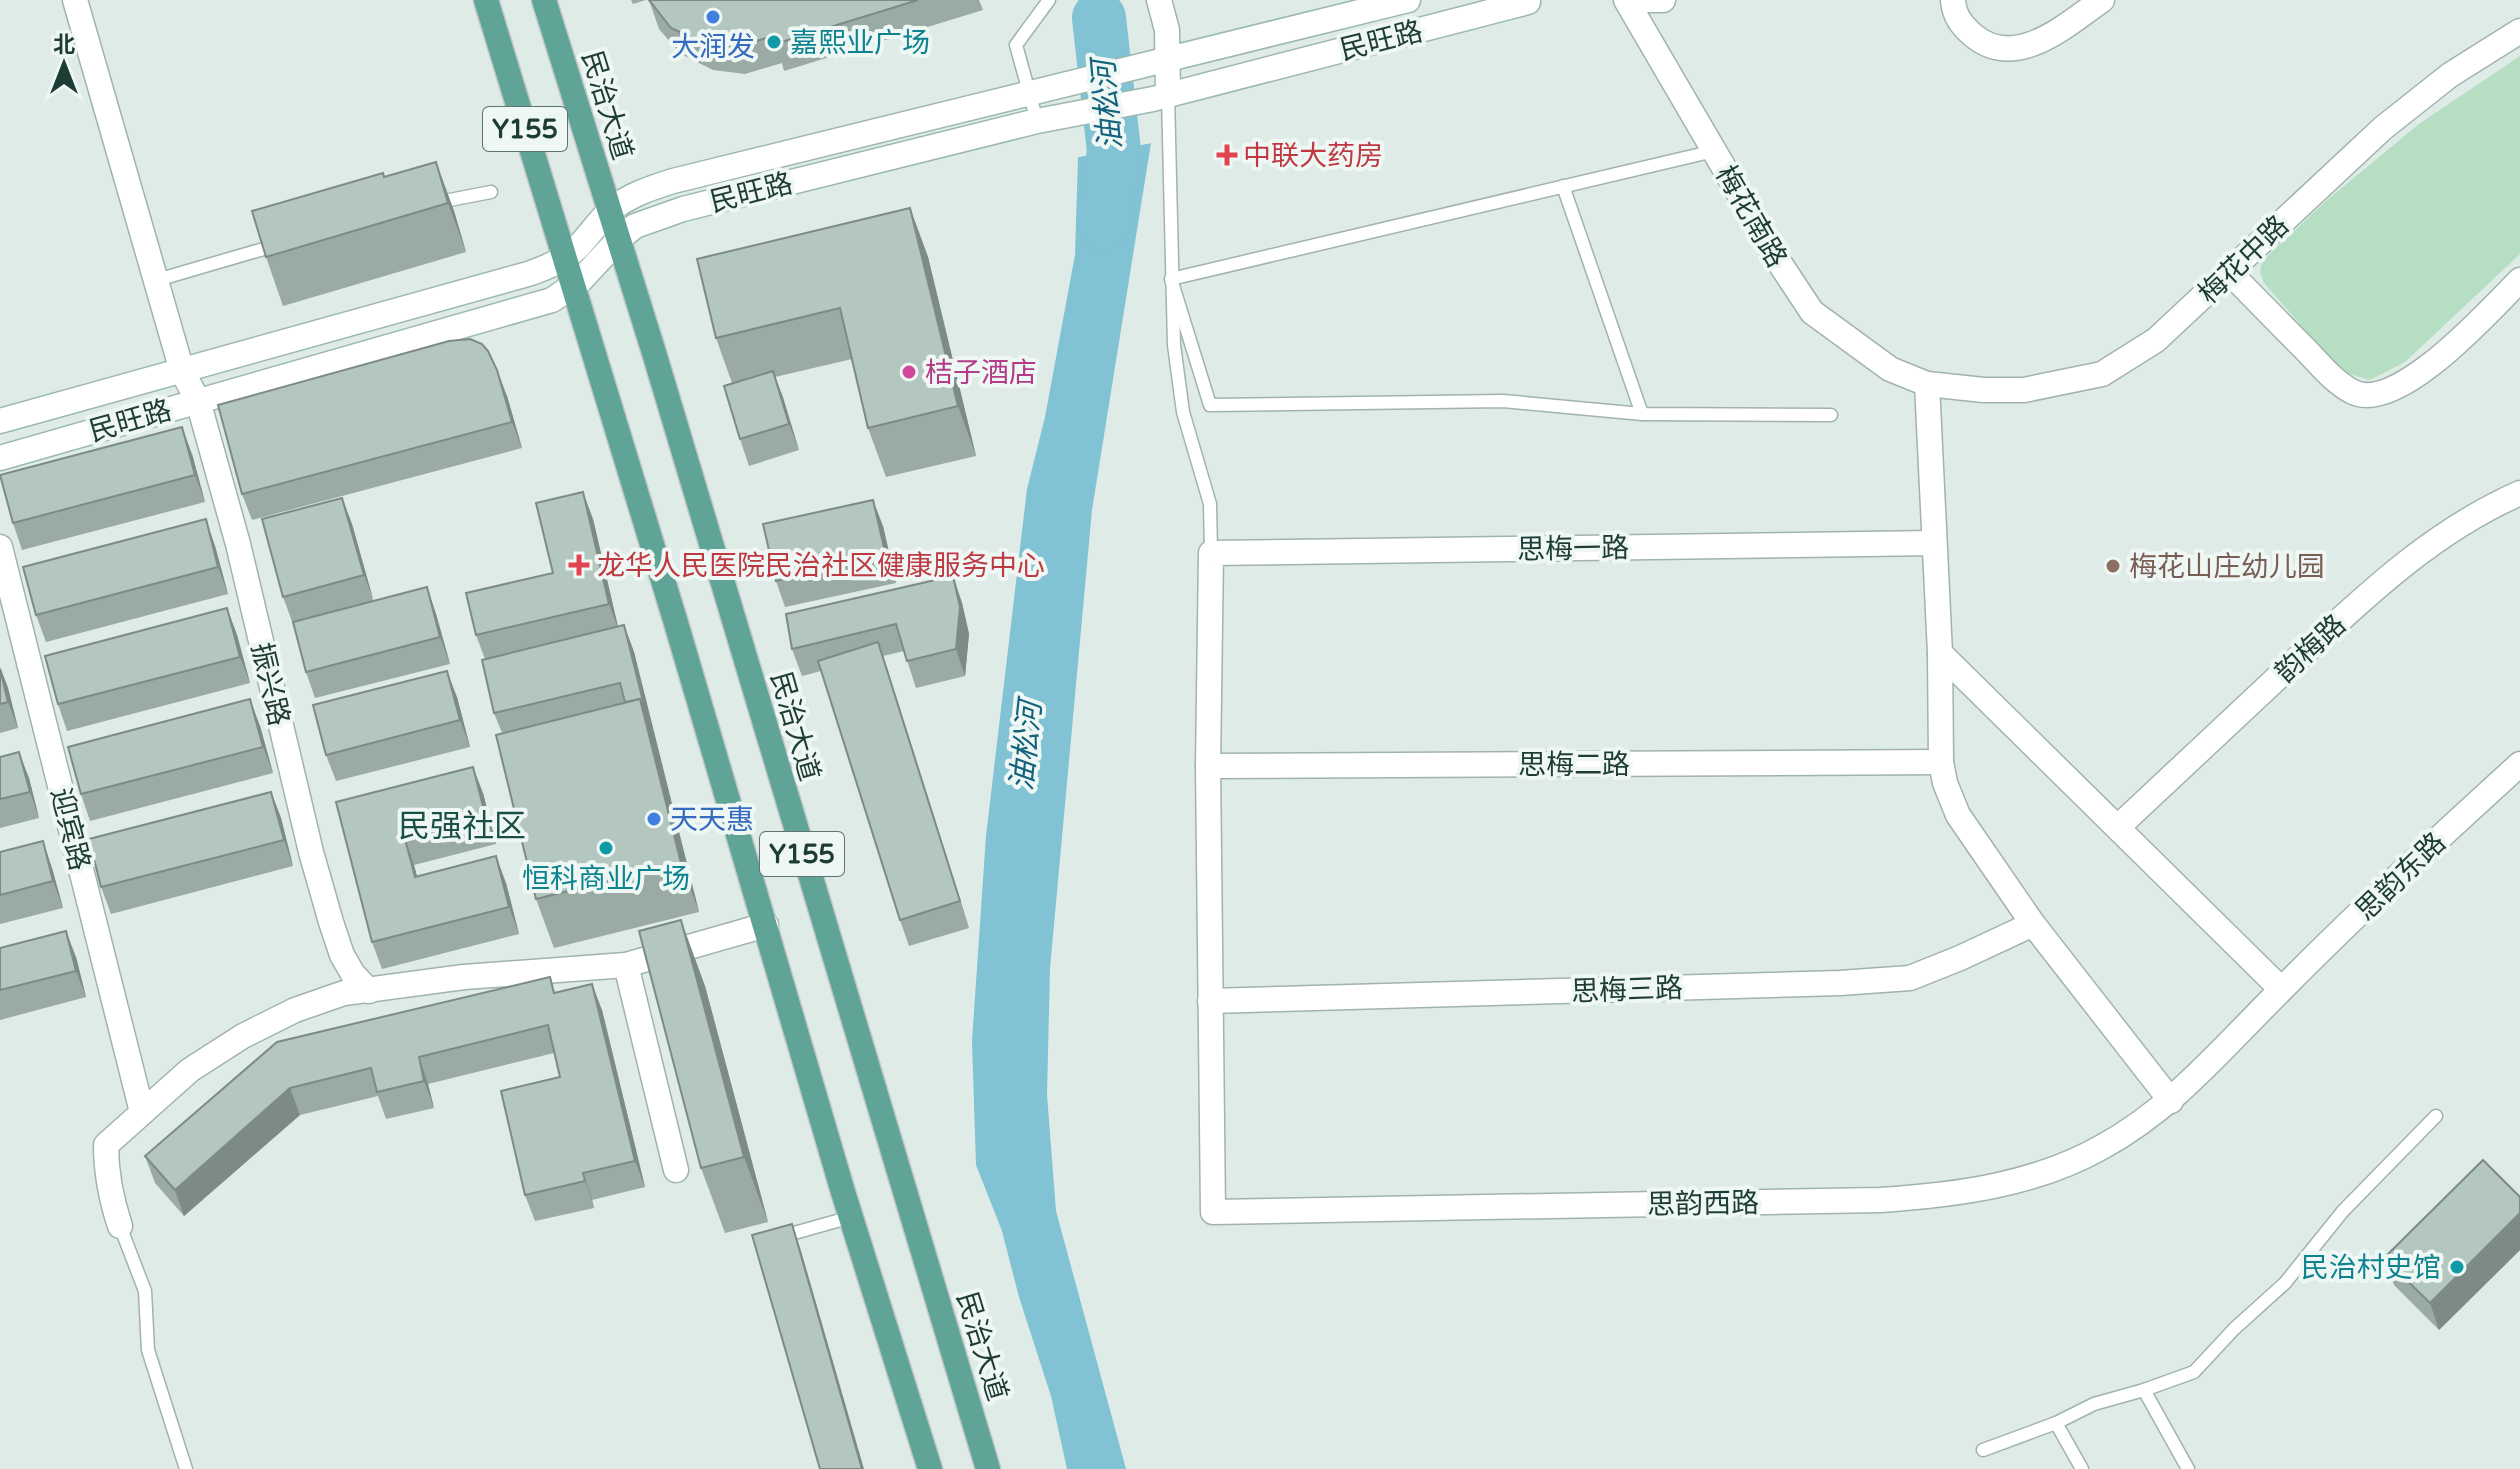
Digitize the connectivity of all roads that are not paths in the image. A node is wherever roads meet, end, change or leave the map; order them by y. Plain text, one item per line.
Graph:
1 (75, 0) edge
2 (486, 0) edge
3 (544, 0) edge
4 (1049, 0) edge
5 (1159, 0) edge
6 (1408, 0) edge
7 (1626, 0) edge
8 (1635, 0) edge
9 (1663, 0) edge
10 (1953, 0) edge
11 (2102, 0) edge
12 (1532, 1) edge
13 (2520, 31) edge
14 (1159, 63) junction
15 (1030, 93) junction
16 (1160, 97) junction
17 (1048, 118) junction
18 (1714, 151) junction
19 (1563, 186) junction
20 (491, 192) dead end
21 (413, 207) edge
22 (610, 211) junction
23 (619, 239) junction
24 (292, 241) edge
25 (563, 259) junction
26 (2229, 272) junction
27 (1171, 279) junction
28 (157, 280) junction
29 (2520, 280) edge
30 (572, 288) junction
31 (182, 371) junction
32 (1927, 384) junction
33 (198, 401) junction
34 (1642, 414) junction
35 (1831, 415) dead end
36 (0, 421) edge
37 (0, 458) edge
38 (2520, 493) edge
39 (1934, 543) junction
40 (0, 547) edge
41 (1211, 553) junction
42 (1940, 653) junction
43 (1941, 762) junction
44 (2520, 764) edge
45 (1208, 766) junction
46 (2118, 827) junction
47 (2033, 924) junction
48 (766, 925) junction
49 (626, 965) junction
50 (2281, 989) junction
51 (369, 1000) junction
52 (1210, 1001) junction
53 (2171, 1101) junction
54 (142, 1112) junction
55 (2436, 1116) dead end
56 (676, 1170) dead end
57 (851, 1217) junction
58 (120, 1226) joint
59 (773, 1240) edge
60 (2144, 1390) junction
61 (2056, 1423) junction
62 (1983, 1450) dead end
63 (186, 1469) edge
64 (930, 1469) edge
65 (988, 1469) edge
66 (2082, 1469) edge
67 (2188, 1469) edge

1 - 28 street, 振兴路
2 - 25 main road, Y155
3 - 22 main road, 民治大道 / Y155
4 - 15 lane
5 - 14 street
6 - 14 street, 民旺路
7 - 18 street, 梅花南路
8 - 9 street
10 - 11 street
12 - 16 street, 民旺路
13 - 26 street, 梅花中路
14 - 15 street, 民旺路
14 - 16 street
15 - 17 lane
15 - 22 street, 民旺路
16 - 17 street, 民旺路
16 - 27 lane
17 - 23 street, 民旺路
18 - 19 lane
18 - 32 street, 梅花南路
19 - 27 lane
19 - 34 lane
20 - 21 lane
22 - 23 main road, 民治大道 / Y155
22 - 25 street, 民旺路
23 - 30 street, 民旺路
23 - 65 main road, 民治大道 / Y155
24 - 28 lane
25 - 30 main road, Y155
25 - 31 street, 民旺路
26 - 29 street
26 - 32 street, 梅花中路
27 - 34 lane
27 - 41 lane
28 - 31 street, 振兴路
30 - 33 street, 民旺路
30 - 48 main road, Y155
31 - 33 street, 振兴路
31 - 36 street, 民旺路
32 - 39 street
33 - 37 street, 民旺路
33 - 51 street, 振兴路
34 - 35 lane
38 - 46 street, 韵梅路
39 - 41 street, 思梅一路
39 - 42 street
40 - 54 street, 迎宾路
41 - 45 street
42 - 43 street
42 - 46 street
43 - 45 street, 思梅二路
43 - 47 street
44 - 50 street, 思韵东路
45 - 52 street
46 - 50 street
47 - 52 street, 思梅三路
47 - 53 street
48 - 49 street
48 - 57 main road, Y155
49 - 51 street
49 - 56 street
50 - 53 street, 思韵东路
51 - 54 street
52 - 53 street, 思韵西路
54 - 58 street
55 - 60 lane
57 - 59 lane
57 - 64 main road, Y155
58 - 63 lane
60 - 61 lane
60 - 67 lane
61 - 62 lane
61 - 66 lane

